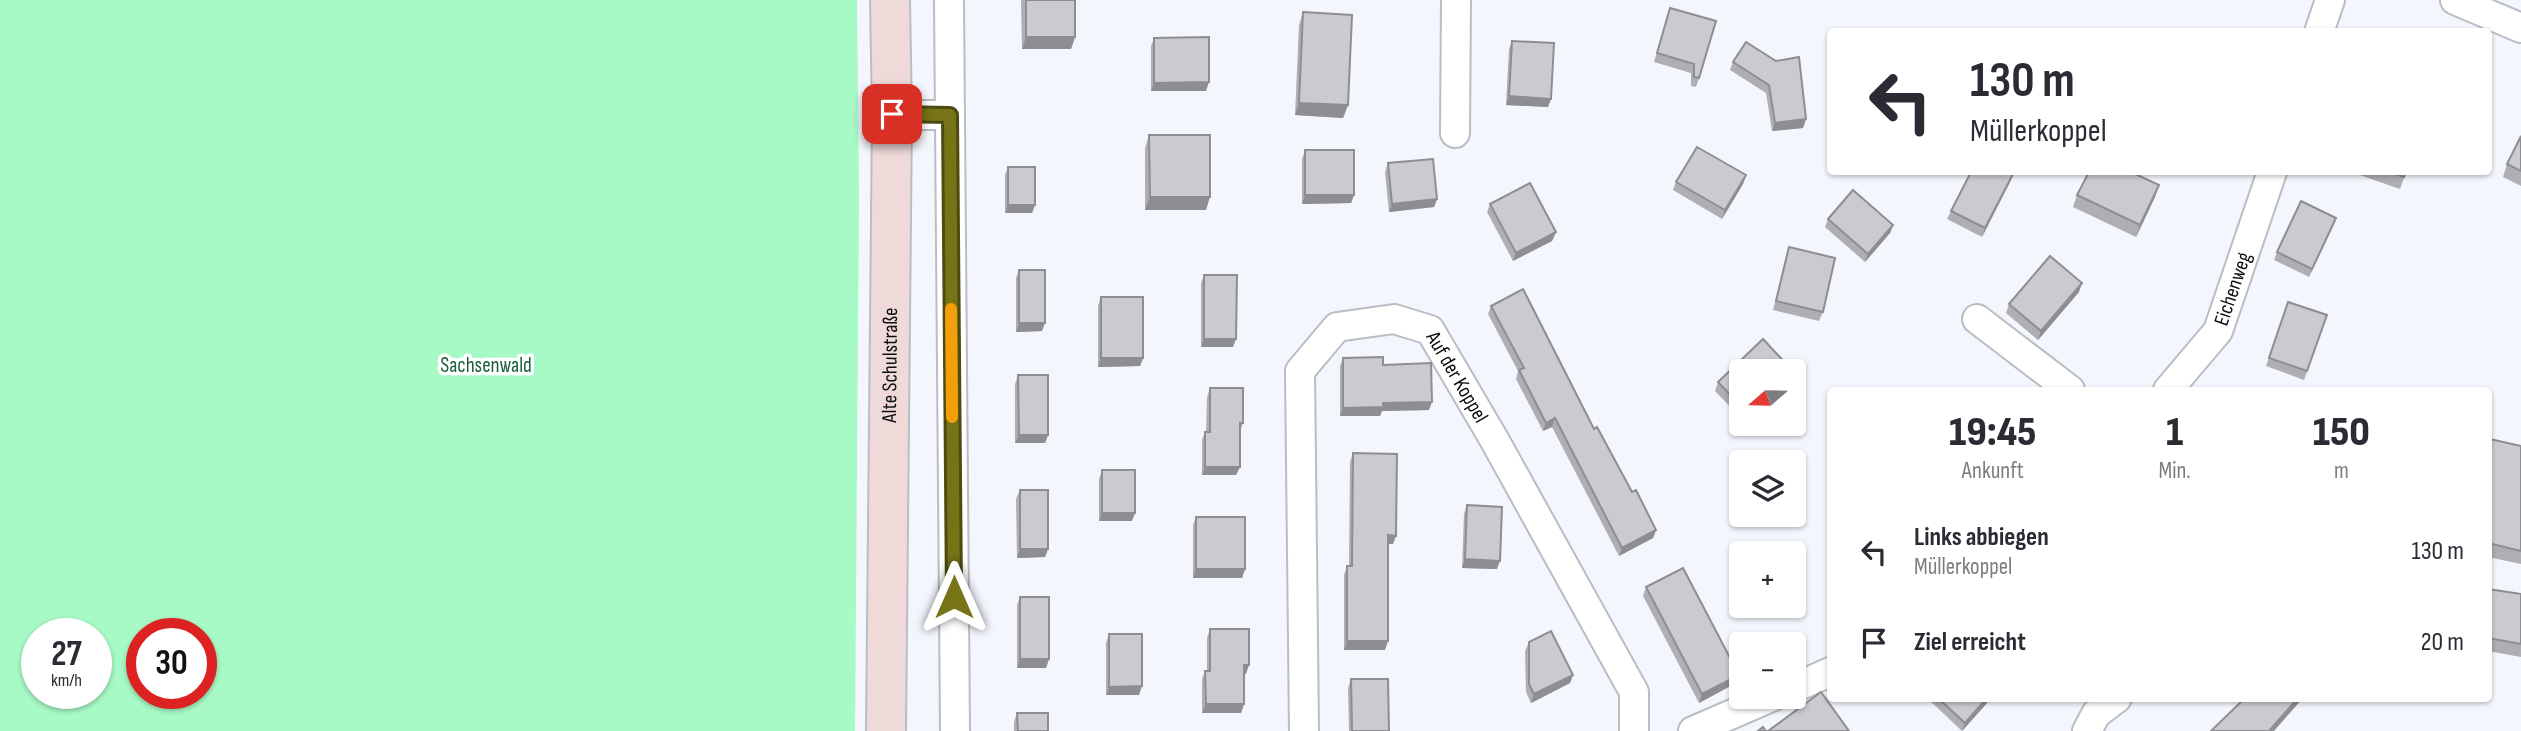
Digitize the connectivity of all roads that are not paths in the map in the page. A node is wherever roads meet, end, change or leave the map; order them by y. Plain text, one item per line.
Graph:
1 (890, 0) edge
2 (949, 0) edge
3 (1456, 0) edge
4 (2330, 0) edge
5 (2455, 0) edge
6 (2320, 28) edge
7 (2521, 29) edge
8 (892, 114) junction
9 (950, 115) junction
10 (1455, 133) dead end
11 (2271, 175) edge
12 (1977, 319) dead end
13 (2066, 387) edge
14 (2171, 387) edge
15 (1827, 673) edge
16 (1806, 683) edge
17 (2112, 702) edge
18 (1744, 709) edge
19 (886, 731) edge
20 (955, 731) edge
21 (1304, 731) edge
22 (1634, 731) edge
23 (1693, 731) edge
24 (2087, 731) edge

1 - 8 main road, Alte Schulstraße
2 - 9 street
3 - 10 street
4 - 6 street
5 - 7 street
8 - 9 street
8 - 19 main road, Alte Schulstraße
9 - 20 street
11 - 14 street, Eichenweg
12 - 13 street
15 - 16 street
17 - 24 street
18 - 23 street
21 - 22 street, Auf der Koppel

